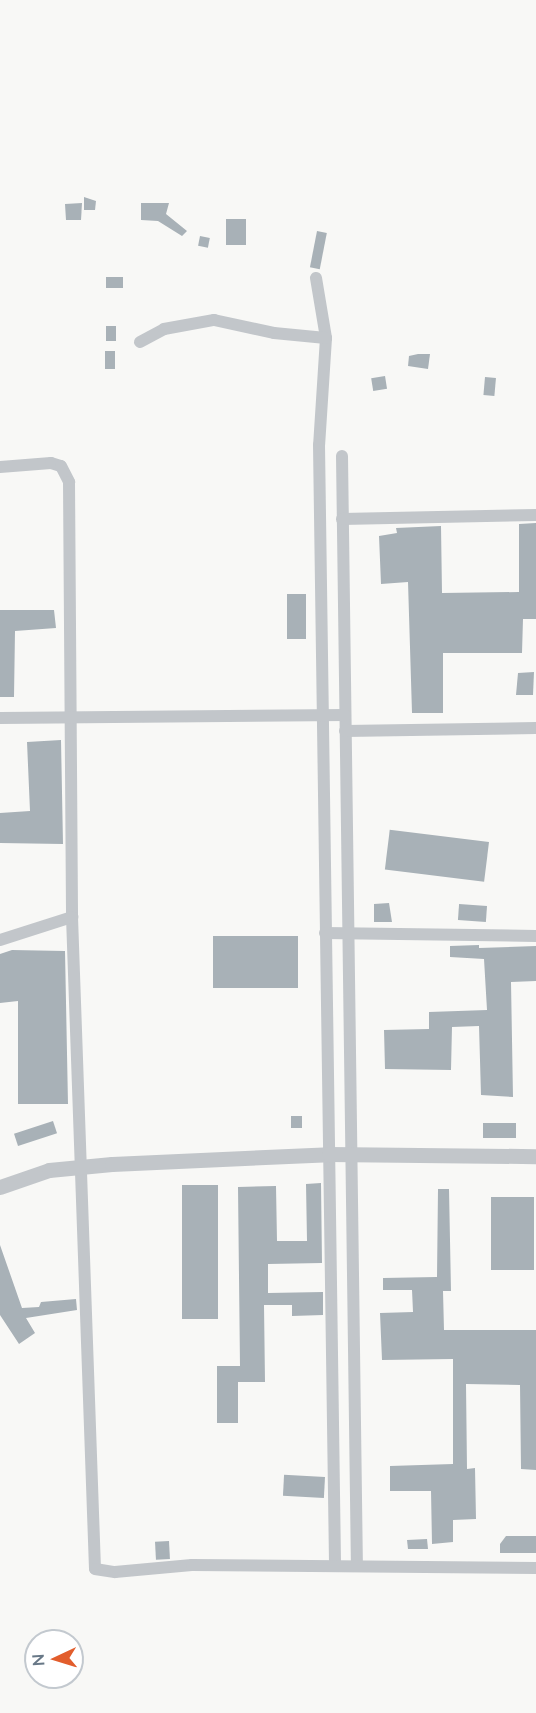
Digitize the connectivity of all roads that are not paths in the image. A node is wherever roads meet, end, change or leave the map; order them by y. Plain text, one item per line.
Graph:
1 (316, 278) dead end
2 (326, 338) junction
3 (140, 342) dead end
4 (342, 456) dead end
5 (0, 467) edge
6 (536, 514) edge
7 (342, 519) junction
8 (322, 714) junction
9 (345, 715) junction
10 (67, 716) junction
11 (0, 718) edge
12 (536, 728) edge
13 (345, 731) junction
14 (72, 917) junction
15 (325, 933) junction
16 (348, 933) junction
17 (536, 936) edge
18 (0, 940) edge
19 (328, 1154) junction
20 (351, 1155) junction
21 (536, 1156) edge
22 (81, 1166) junction
23 (0, 1187) edge
24 (335, 1566) junction
25 (357, 1566) junction
26 (536, 1568) edge

1 - 2 street
2 - 3 street
2 - 8 street
4 - 7 street
5 - 10 street
6 - 7 street
7 - 9 street
8 - 9 street
8 - 10 street
8 - 15 street
9 - 13 street
10 - 11 street
10 - 14 street
12 - 13 street
13 - 16 street
14 - 18 street
14 - 22 street
15 - 16 street
15 - 19 street
16 - 17 street
16 - 20 street
19 - 20 street
19 - 22 street
19 - 24 street
20 - 21 street
20 - 25 street
22 - 23 street
22 - 24 street
24 - 25 street
25 - 26 street

